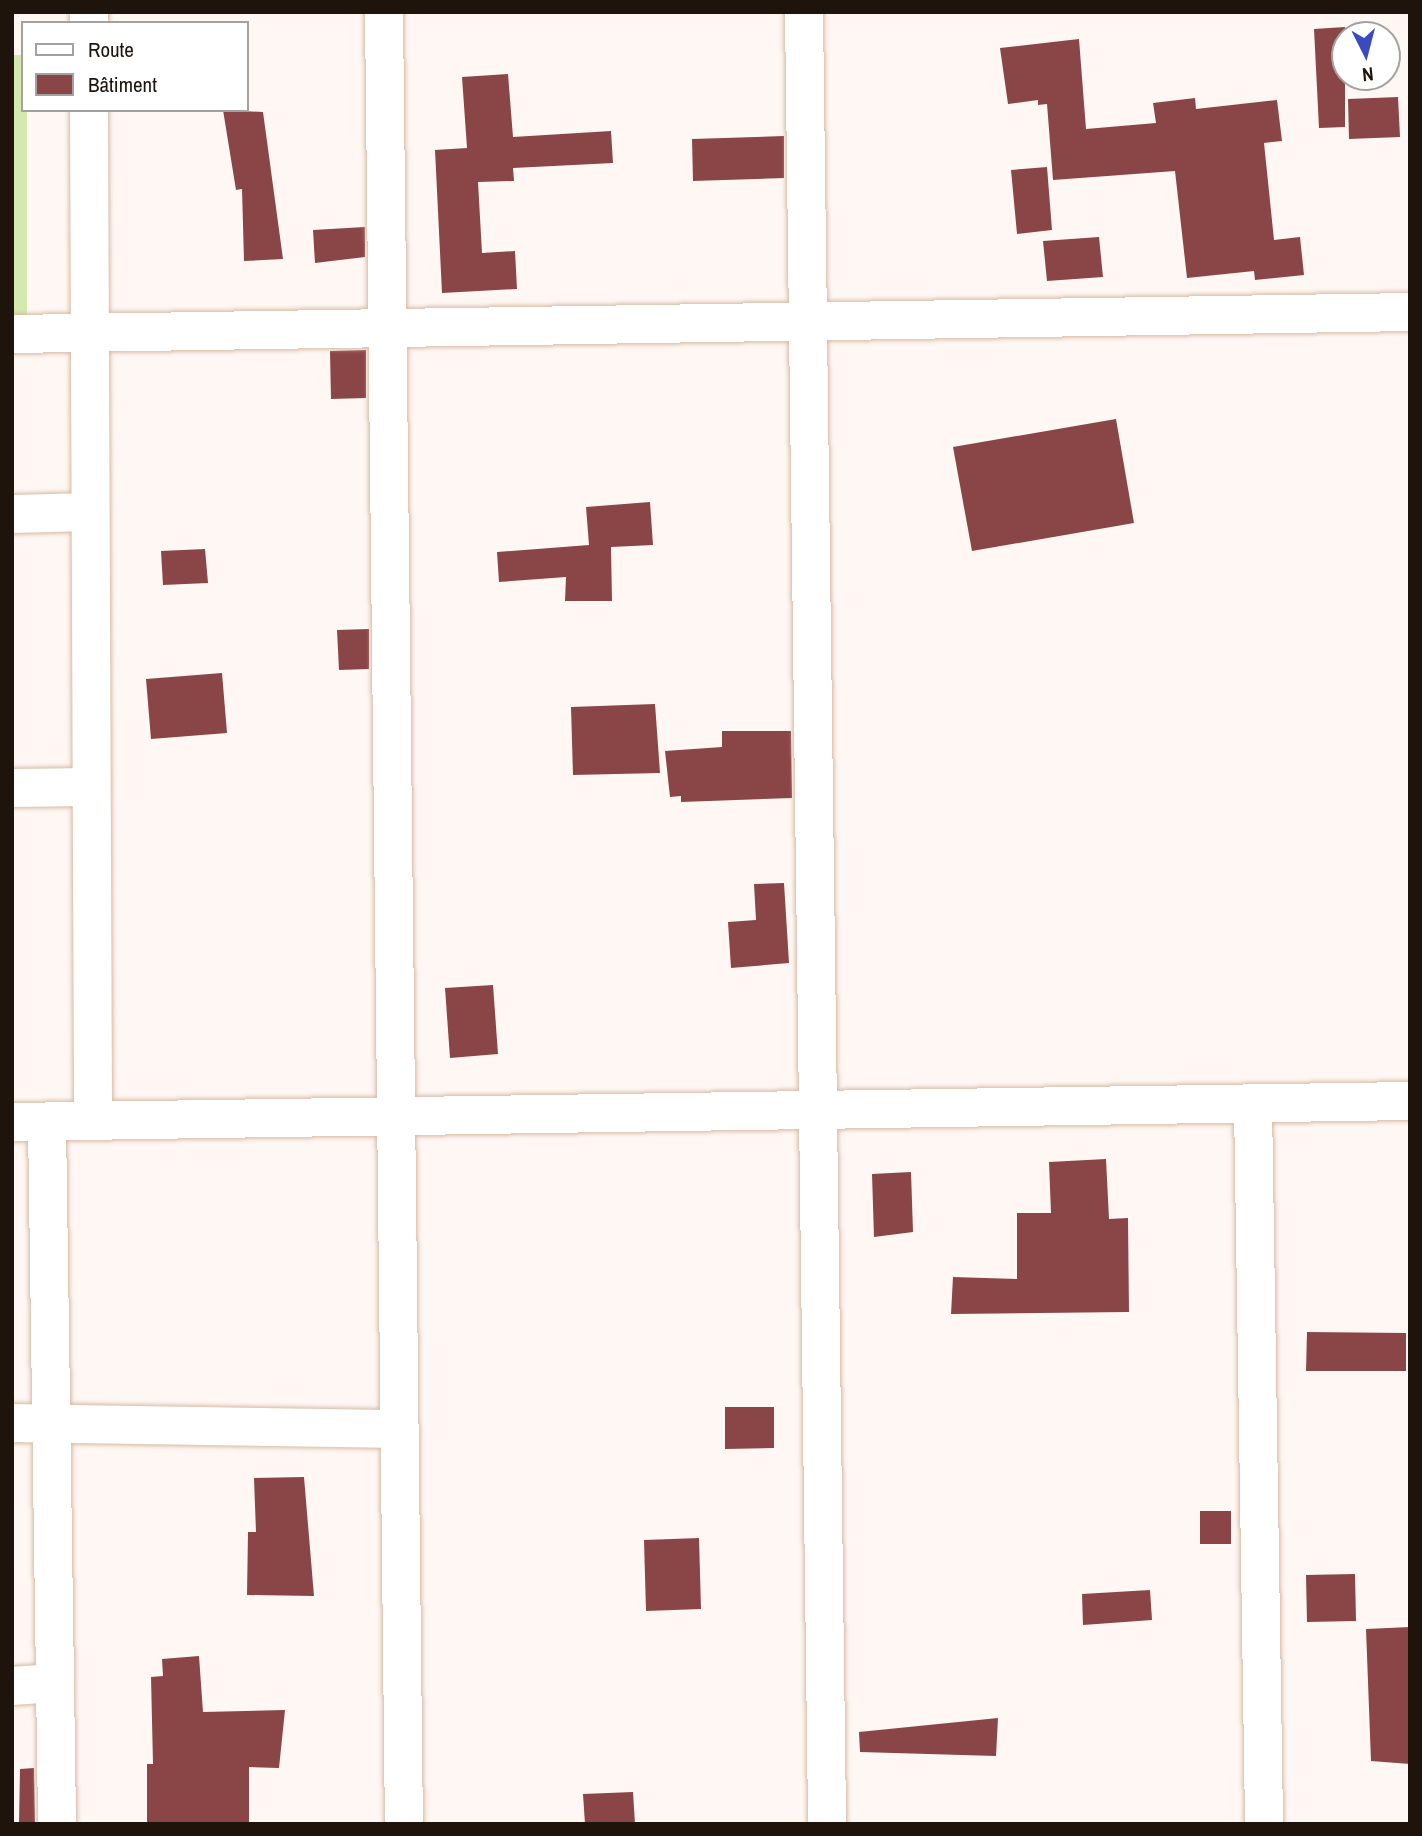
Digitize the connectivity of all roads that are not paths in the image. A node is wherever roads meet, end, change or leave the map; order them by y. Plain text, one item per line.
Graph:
1 (384, 12) edge
2 (804, 12) edge
3 (89, 112) edge
4 (1410, 312) edge
5 (808, 321) junction
6 (387, 328) junction
7 (89, 333) junction
8 (12, 334) edge
9 (90, 512) junction
10 (12, 514) edge
11 (92, 786) junction
12 (12, 788) edge
13 (1410, 1101) edge
14 (1252, 1104) junction
15 (818, 1111) junction
16 (396, 1117) junction
17 (93, 1121) junction
18 (30, 1122) edge
19 (12, 1423) edge
20 (51, 1423) junction
21 (399, 1429) junction
22 (55, 1683) junction
23 (12, 1686) edge
24 (57, 1824) edge
25 (404, 1824) edge
26 (827, 1824) edge
27 (1264, 1824) edge

1 - 6 street
2 - 5 street
3 - 7 street
4 - 5 street
5 - 6 street
5 - 15 street
6 - 7 street
6 - 16 street
7 - 8 street
7 - 9 street
9 - 10 street
9 - 11 street
11 - 12 street
11 - 17 street
13 - 14 street
14 - 15 street
14 - 27 street
15 - 16 street
15 - 26 street
16 - 17 street
16 - 21 street
17 - 18 street
18 - 20 street
19 - 20 street
20 - 21 street
20 - 22 street
21 - 25 street
22 - 23 street
22 - 24 street

